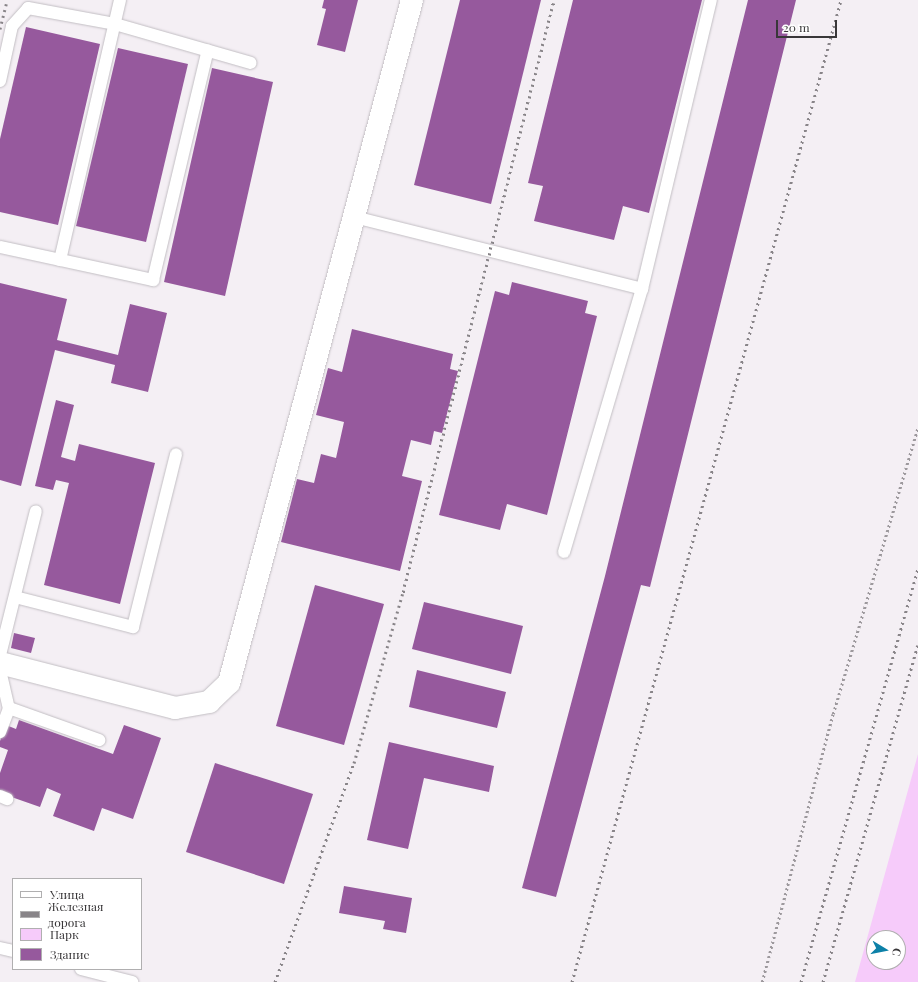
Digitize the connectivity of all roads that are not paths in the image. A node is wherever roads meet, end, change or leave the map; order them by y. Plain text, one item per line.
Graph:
1 (120, 0) edge
2 (412, 0) edge
3 (711, 0) edge
4 (115, 24) junction
5 (208, 50) junction
6 (251, 63) dead end
7 (0, 81) edge
8 (354, 217) junction
9 (0, 247) edge
10 (60, 260) junction
11 (642, 289) junction
12 (176, 454) dead end
13 (36, 511) dead end
14 (564, 552) dead end
15 (15, 597) junction
16 (0, 655) edge
17 (0, 662) edge
18 (0, 670) edge
19 (9, 708) junction
20 (0, 732) edge
21 (99, 740) dead end
22 (0, 948) edge
23 (12, 952) edge
24 (85, 970) edge
25 (132, 982) edge

1 - 4 lane
2 - 8 street
3 - 11 lane
4 - 5 lane
4 - 7 lane
4 - 10 lane
5 - 6 lane
5 - 10 lane
8 - 11 lane
8 - 17 street
9 - 10 lane
11 - 14 lane
12 - 15 lane
13 - 15 lane
15 - 16 lane
18 - 19 lane
19 - 20 lane
19 - 21 lane
22 - 23 lane
24 - 25 lane

